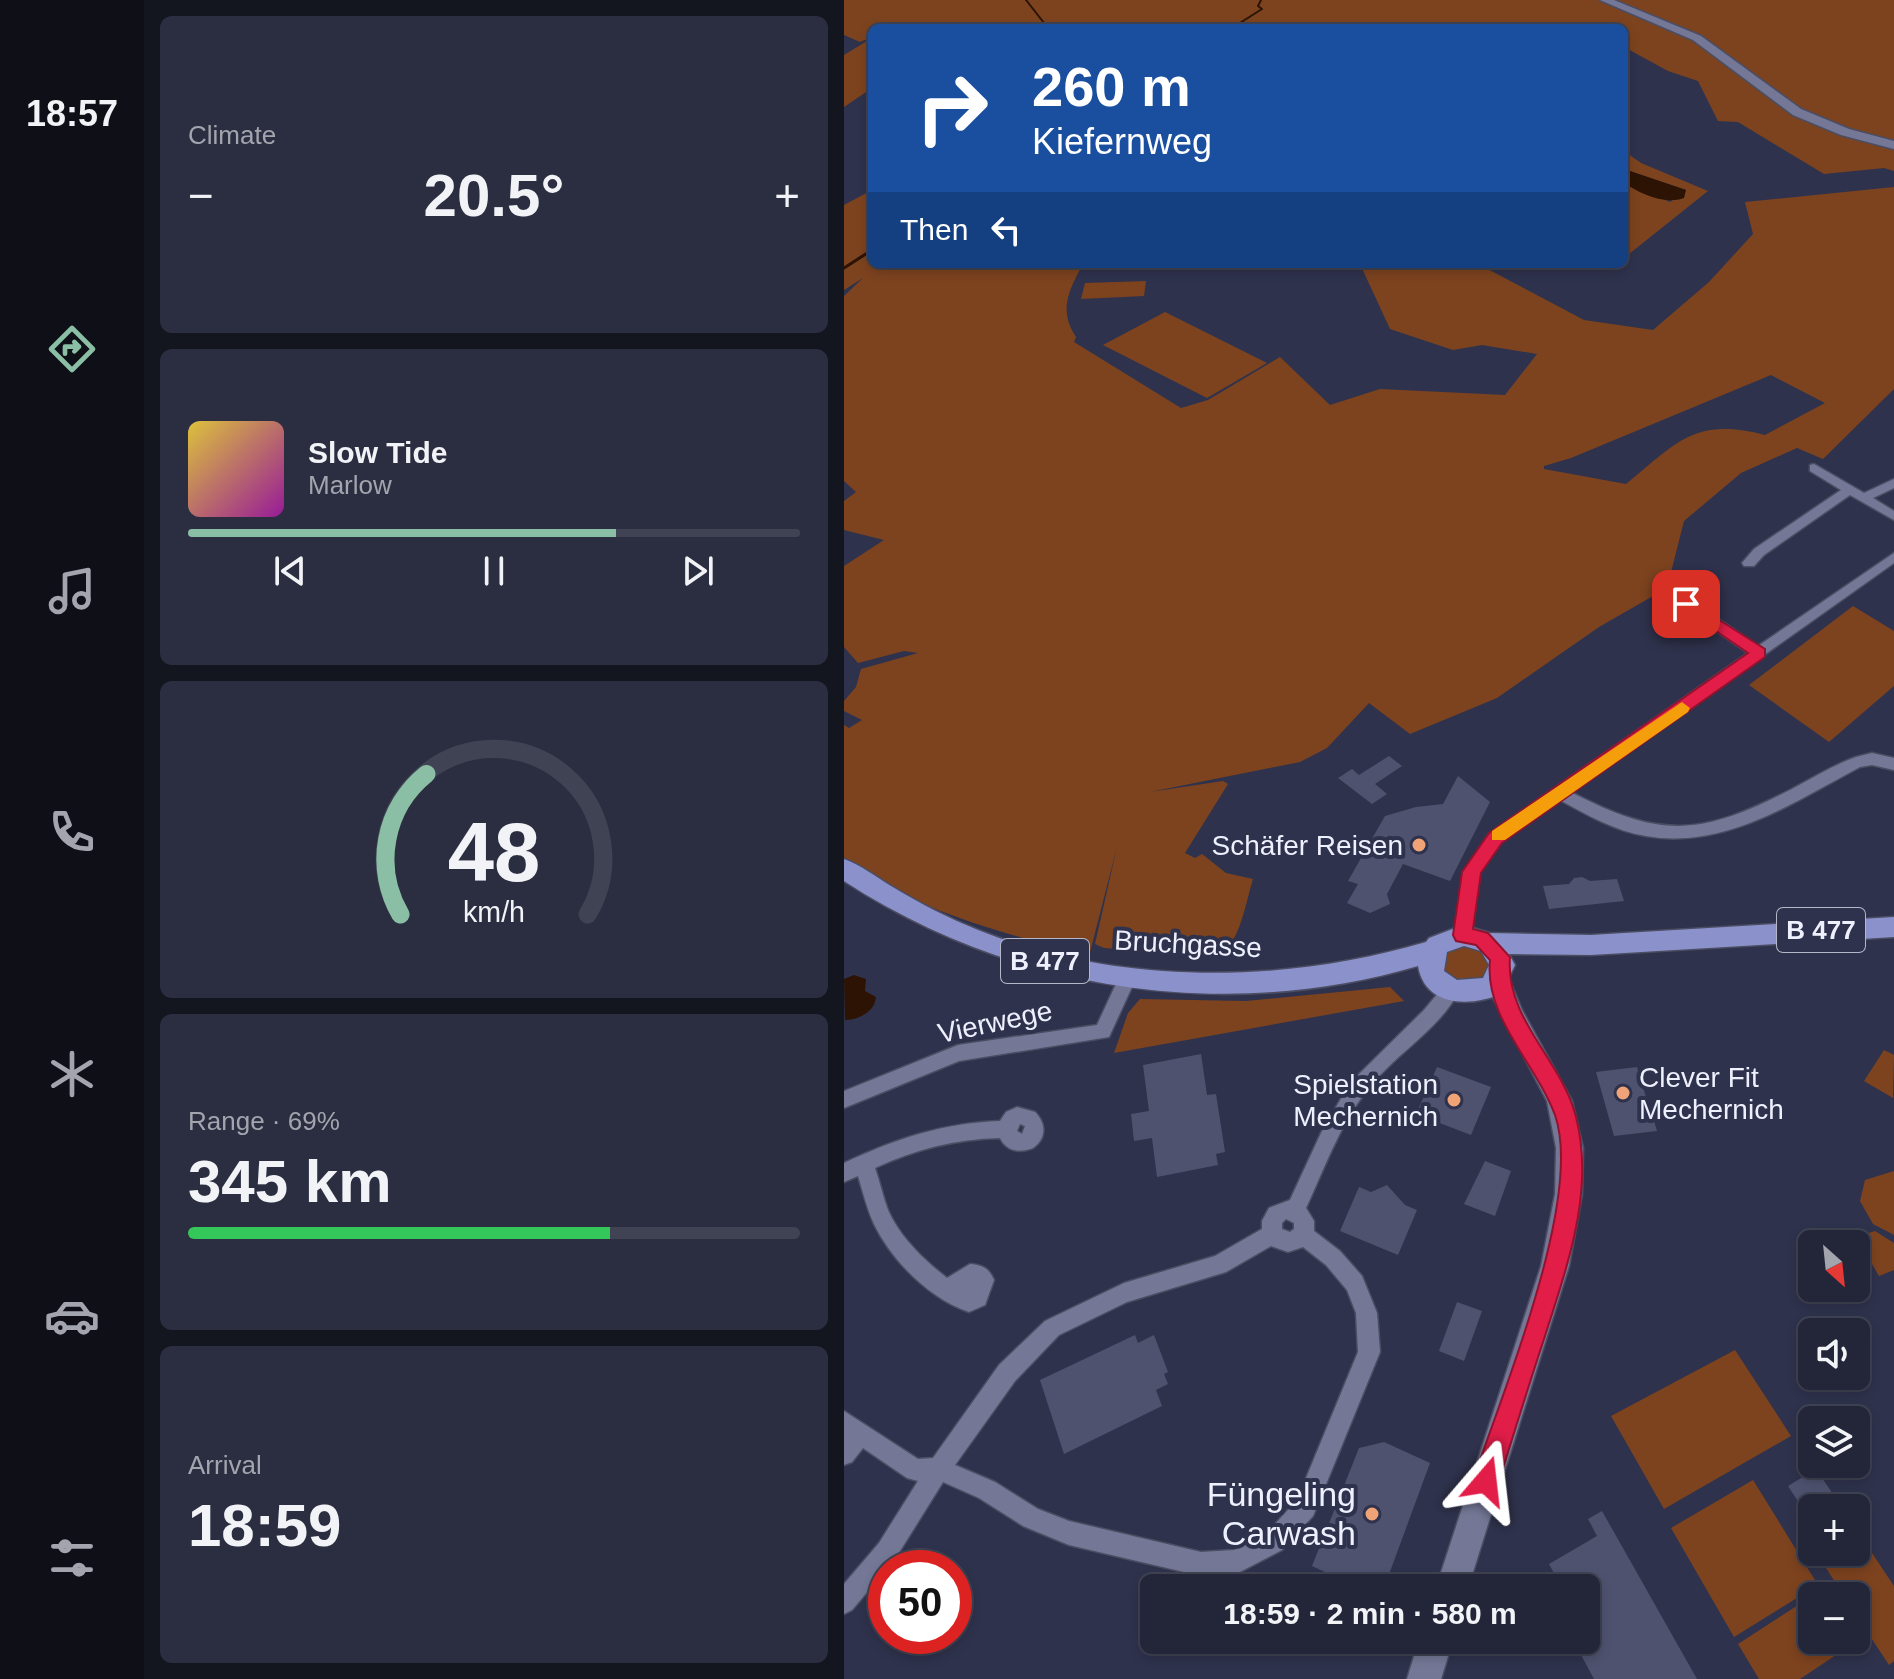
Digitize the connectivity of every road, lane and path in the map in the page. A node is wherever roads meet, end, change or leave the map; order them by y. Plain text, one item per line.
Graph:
1 (1605, 0) edge
2 (1894, 145) edge
3 (1814, 468) dead end
4 (1894, 483) edge
5 (1849, 490) junction
6 (1863, 498) junction
7 (1894, 516) edge
8 (1894, 557) edge
9 (1749, 563) dead end
10 (1678, 598) dead end
11 (1759, 653) junction
12 (1894, 764) edge
13 (1561, 794) junction
14 (844, 869) edge
15 (1894, 927) edge
16 (1463, 935) junction
17 (1497, 963) junction
18 (1128, 976) junction
19 (1448, 978) junction
20 (1526, 1040) junction
21 (844, 1100) edge
22 (1006, 1129) dead end
23 (864, 1163) junction
24 (844, 1173) edge
25 (1299, 1222) junction
26 (947, 1290) dead end
27 (852, 1428) edge
28 (844, 1454) edge
29 (939, 1469) junction
30 (1456, 1574) edge
31 (844, 1602) edge
32 (1432, 1654) edge
33 (1424, 1679) edge

1 - 2 street
3 - 5 street
4 - 6 street
5 - 6 street
5 - 9 street
6 - 7 street
8 - 11 street
10 - 11 street
11 - 13 street
12 - 13 street
13 - 16 street
14 - 18 main road, Bruchgasse / B 477
15 - 17 main road, B 477
16 - 17 main road
16 - 19 main road
17 - 19 main road, B 477
17 - 20 street
18 - 19 main road, Bruchgasse / B 477
18 - 21 street, Vierwege
19 - 20 street
19 - 25 street
20 - 30 street
22 - 23 street
23 - 24 street
23 - 26 street
25 - 29 street
25 - 29 street
27 - 28 street
27 - 29 street
29 - 31 street
32 - 33 street

